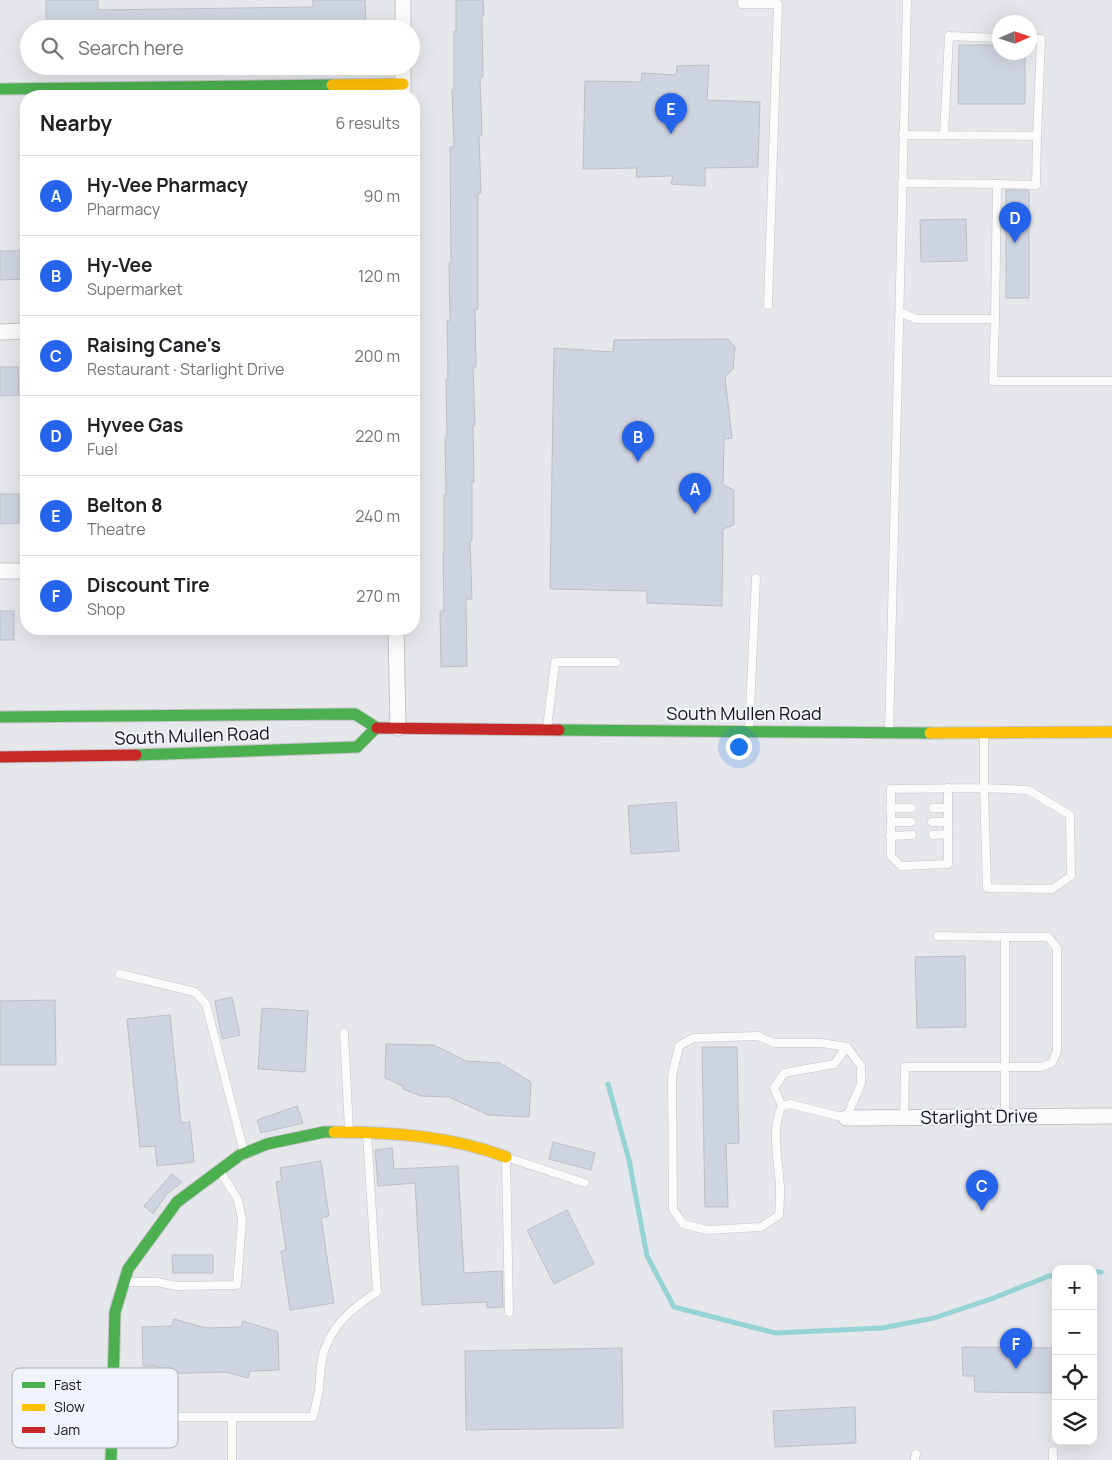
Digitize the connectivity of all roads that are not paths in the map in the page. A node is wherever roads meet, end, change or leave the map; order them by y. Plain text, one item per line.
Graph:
1 (403, 0) edge
2 (742, 0) edge
3 (907, 0) edge
4 (403, 20) edge
5 (992, 38) edge
6 (1037, 39) edge
7 (403, 75) edge
8 (0, 89) edge
9 (403, 90) edge
10 (903, 135) junction
11 (944, 135) junction
12 (1037, 136) junction
13 (902, 183) junction
14 (996, 184) junction
15 (768, 306) dead end
16 (900, 312) junction
17 (995, 319) junction
18 (20, 331) edge
19 (0, 332) edge
20 (1112, 381) edge
21 (0, 571) edge
22 (20, 571) edge
23 (756, 578) dead end
24 (396, 635) edge
25 (616, 662) dead end
26 (0, 717) edge
27 (376, 728) junction
28 (398, 728) junction
29 (547, 730) junction
30 (749, 731) junction
31 (984, 732) junction
32 (1112, 732) edge
33 (889, 733) junction
34 (0, 758) edge
35 (948, 788) junction
36 (984, 788) junction
37 (890, 808) junction
38 (912, 808) dead end
39 (933, 808) dead end
40 (948, 808) junction
41 (891, 822) junction
42 (912, 822) dead end
43 (932, 822) dead end
44 (948, 822) junction
45 (948, 834) junction
46 (912, 835) dead end
47 (933, 835) dead end
48 (890, 836) junction
49 (938, 936) dead end
50 (1005, 936) junction
51 (120, 974) dead end
52 (344, 1034) dead end
53 (847, 1047) junction
54 (1005, 1068) junction
55 (782, 1106) junction
56 (1112, 1116) edge
57 (1005, 1117) junction
58 (846, 1118) junction
59 (904, 1118) junction
60 (349, 1132) junction
61 (367, 1132) junction
62 (245, 1154) junction
63 (506, 1157) junction
64 (220, 1171) junction
65 (585, 1183) dead end
66 (124, 1282) junction
67 (509, 1312) dead end
68 (113, 1368) edge
69 (178, 1417) edge
70 (232, 1417) junction
71 (232, 1460) edge

1 - 4 street
2 - 15 lane
3 - 10 lane
5 - 11 lane
6 - 12 lane
7 - 9 street
8 - 9 street
10 - 11 lane
10 - 13 lane
11 - 12 lane
12 - 14 lane
13 - 14 lane
13 - 16 lane
14 - 17 lane
16 - 17 lane
16 - 33 lane
17 - 20 lane
18 - 19 street
21 - 22 street
23 - 30 lane
24 - 28 street
25 - 29 lane
26 - 27 street, South Mullen Road
27 - 28 street, South Mullen Road
27 - 34 street, South Mullen Road
28 - 29 street, South Mullen Road
29 - 30 street, South Mullen Road
30 - 33 street, South Mullen Road
31 - 32 street, South Mullen Road
31 - 33 street, South Mullen Road
31 - 36 lane
35 - 36 lane
35 - 37 lane
35 - 40 lane
36 - 36 lane
37 - 38 lane
37 - 41 lane
39 - 40 lane
40 - 44 lane
41 - 42 lane
41 - 48 lane
43 - 44 lane
44 - 45 lane
45 - 47 lane
45 - 48 lane
46 - 48 lane
49 - 50 lane
50 - 54 lane
50 - 54 lane
51 - 62 lane
52 - 60 lane
53 - 55 lane
53 - 55 lane
53 - 58 lane
54 - 57 lane
54 - 59 lane
55 - 58 lane
56 - 57 street, Starlight Drive
57 - 59 street, Starlight Drive
58 - 59 street, Starlight Drive
60 - 61 street
60 - 62 street
61 - 63 street
61 - 70 lane
62 - 64 street
63 - 65 lane
63 - 67 lane
64 - 66 street
64 - 66 lane
66 - 68 street
69 - 70 lane
70 - 71 lane

